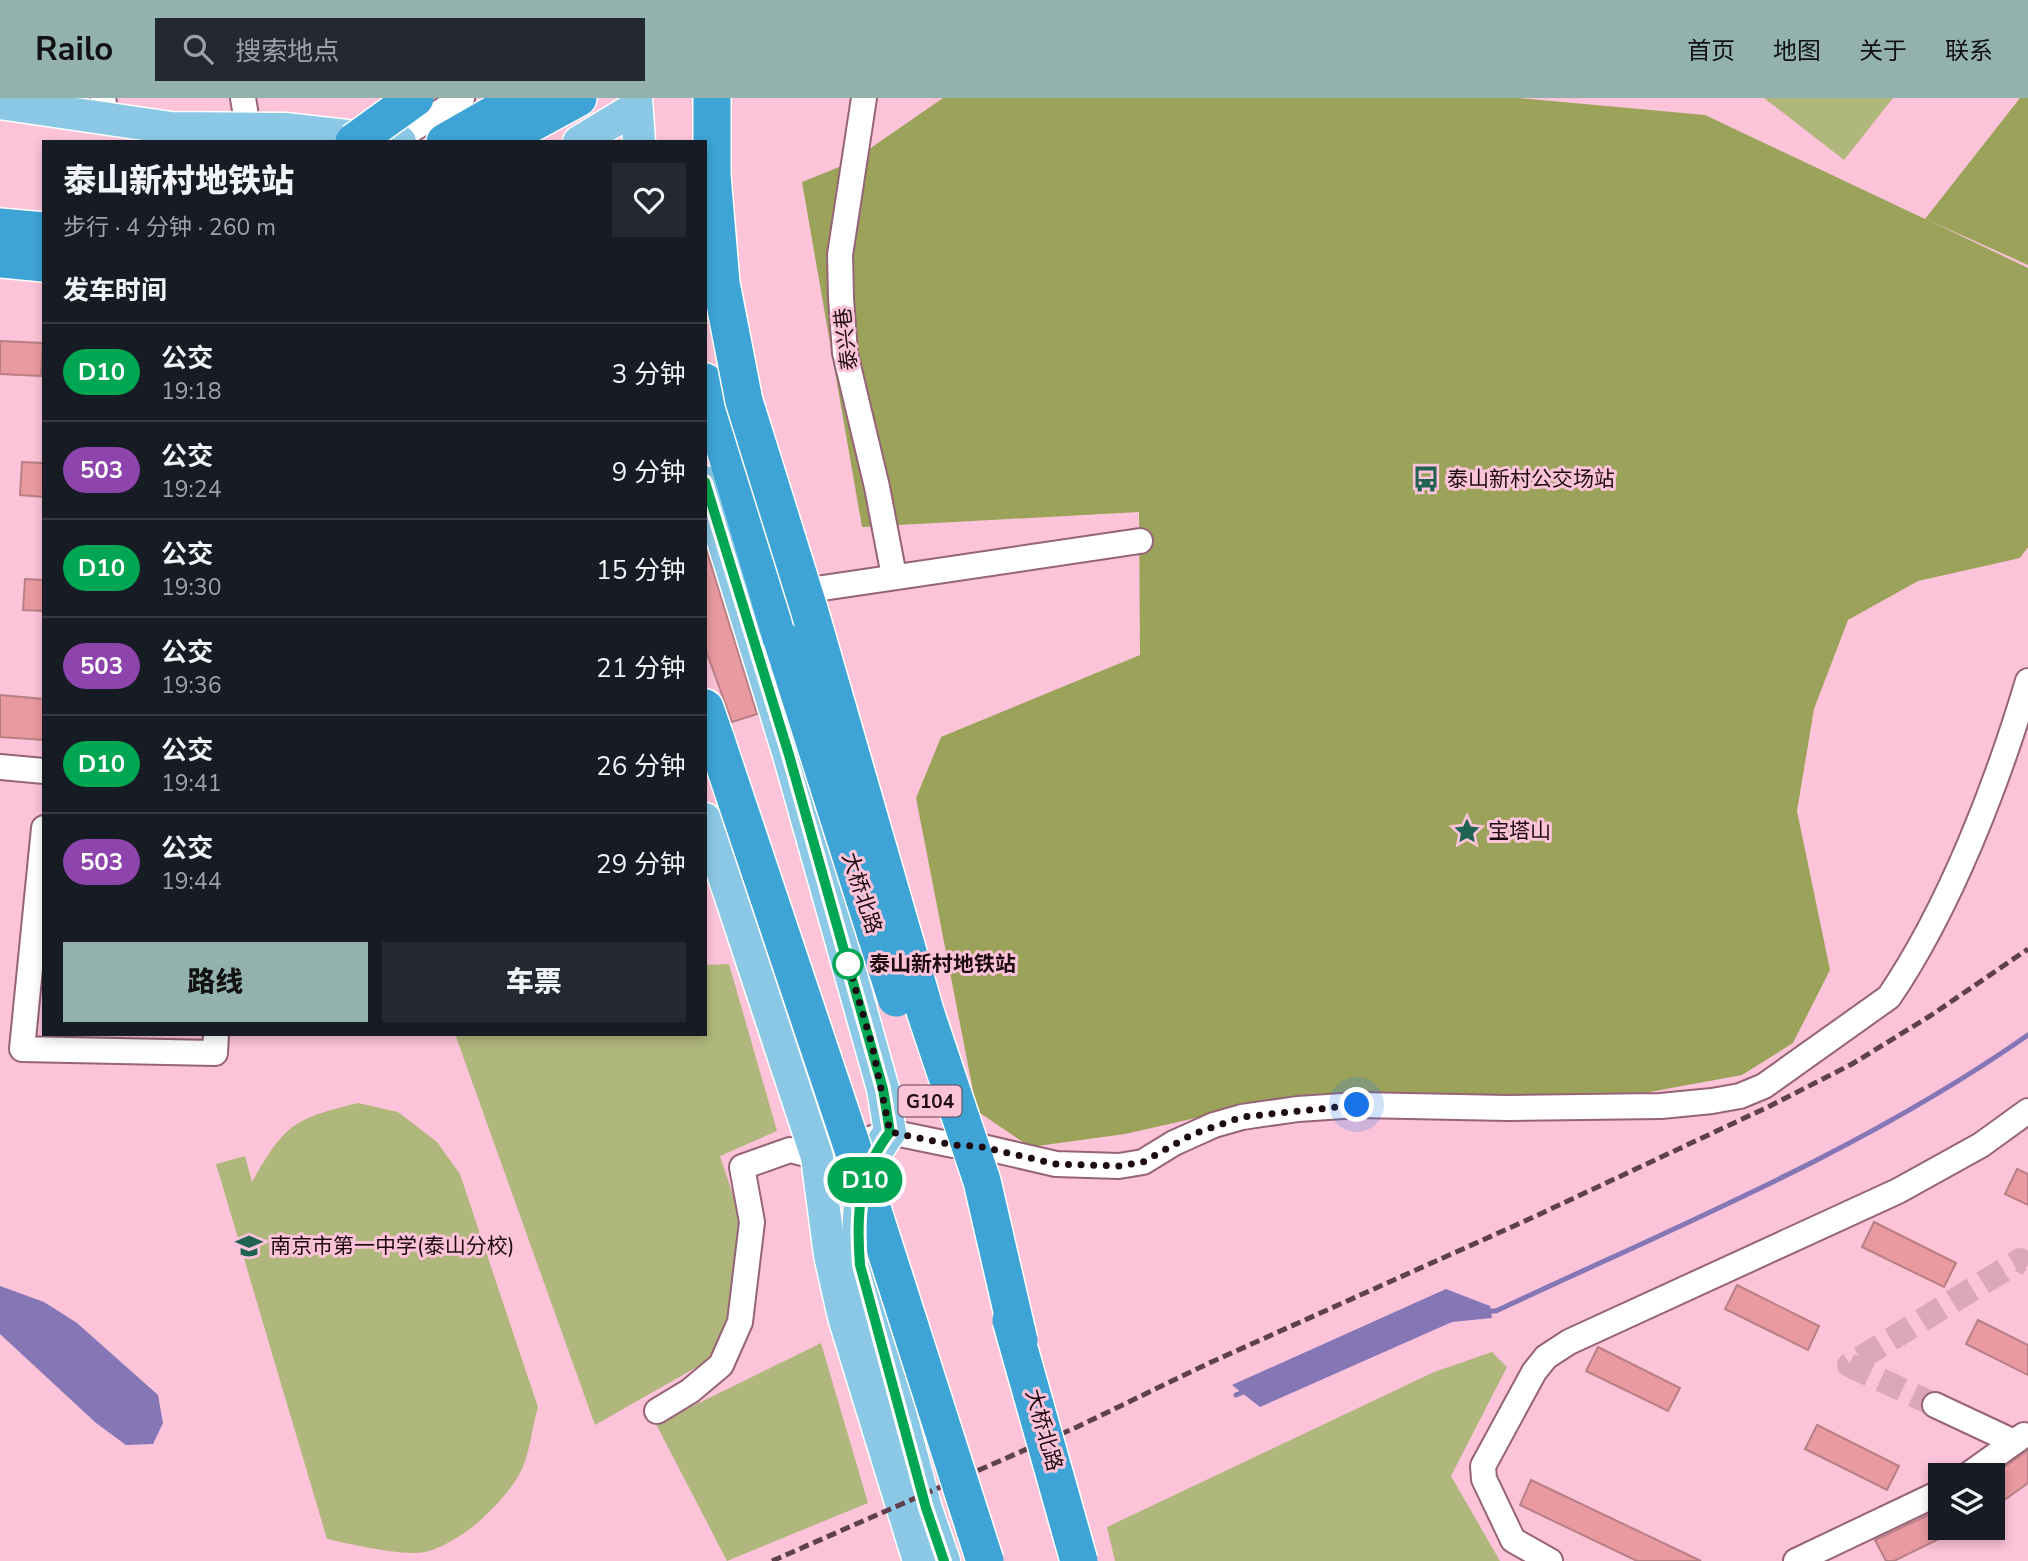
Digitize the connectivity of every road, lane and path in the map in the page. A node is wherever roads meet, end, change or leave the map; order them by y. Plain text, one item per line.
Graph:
1 (415, 98) edge
2 (462, 98) edge
3 (481, 98) edge
4 (522, 98) edge
5 (579, 98) edge
6 (712, 98) edge
7 (864, 98) edge
8 (639, 101) edge
9 (0, 103) edge
10 (105, 108) edge
11 (246, 113) edge
12 (171, 135) edge
13 (192, 140) edge
14 (357, 140) edge
15 (400, 140) edge
16 (407, 140) edge
17 (408, 140) edge
18 (448, 140) edge
19 (500, 140) edge
20 (566, 140) edge
21 (582, 140) edge
22 (624, 140) edge
23 (639, 140) edge
24 (0, 227) edge
25 (42, 231) edge
26 (0, 259) edge
27 (42, 263) edge
28 (707, 389) edge
29 (707, 489) edge
30 (1140, 541) dead end
31 (894, 576) junction
32 (768, 596) junction
33 (2028, 681) edge
34 (711, 724) edge
35 (0, 767) edge
36 (42, 771) edge
37 (707, 825) edge
38 (42, 841) edge
39 (216, 1036) edge
40 (11, 1048) edge
41 (2028, 1111) edge
42 (890, 1132) junction
43 (817, 1157) junction
44 (1019, 1341) junction
45 (1935, 1405) tunnel mouth
46 (657, 1412) dead end
47 (2021, 1437) edge
48 (1985, 1463) edge
49 (1928, 1498) edge
50 (919, 1561) edge
51 (944, 1561) edge
52 (985, 1561) edge
53 (1079, 1561) edge
54 (1550, 1561) edge
55 (1796, 1561) edge

1 - 14 highway, bridge
2 - 16 street
3 - 17 highway
4 - 18 highway
5 - 19 highway
5 - 20 main road
6 - 44 highway, bridge
7 - 31 street, 泰兴巷
8 - 21 main road
8 - 22 main road
8 - 23 main road
9 - 10 main road
10 - 12 main road
11 - 12 main road
11 - 15 main road
12 - 13 main road
24 - 25 highway
26 - 27 highway
28 - 32 highway, 大桥北路 / G104
29 - 42 main road
30 - 31 street
31 - 32 street
32 - 44 highway, 大桥北路 / G104, bridge
33 - 42 street
34 - 52 highway, bridge
35 - 36 street
37 - 43 main road
38 - 40 street
39 - 40 street
41 - 54 street
42 - 43 street
42 - 51 main road
43 - 46 street
43 - 50 main road
44 - 53 highway, 大桥北路 / G104, bridge
45 - 47 street
47 - 48 street
49 - 55 street

